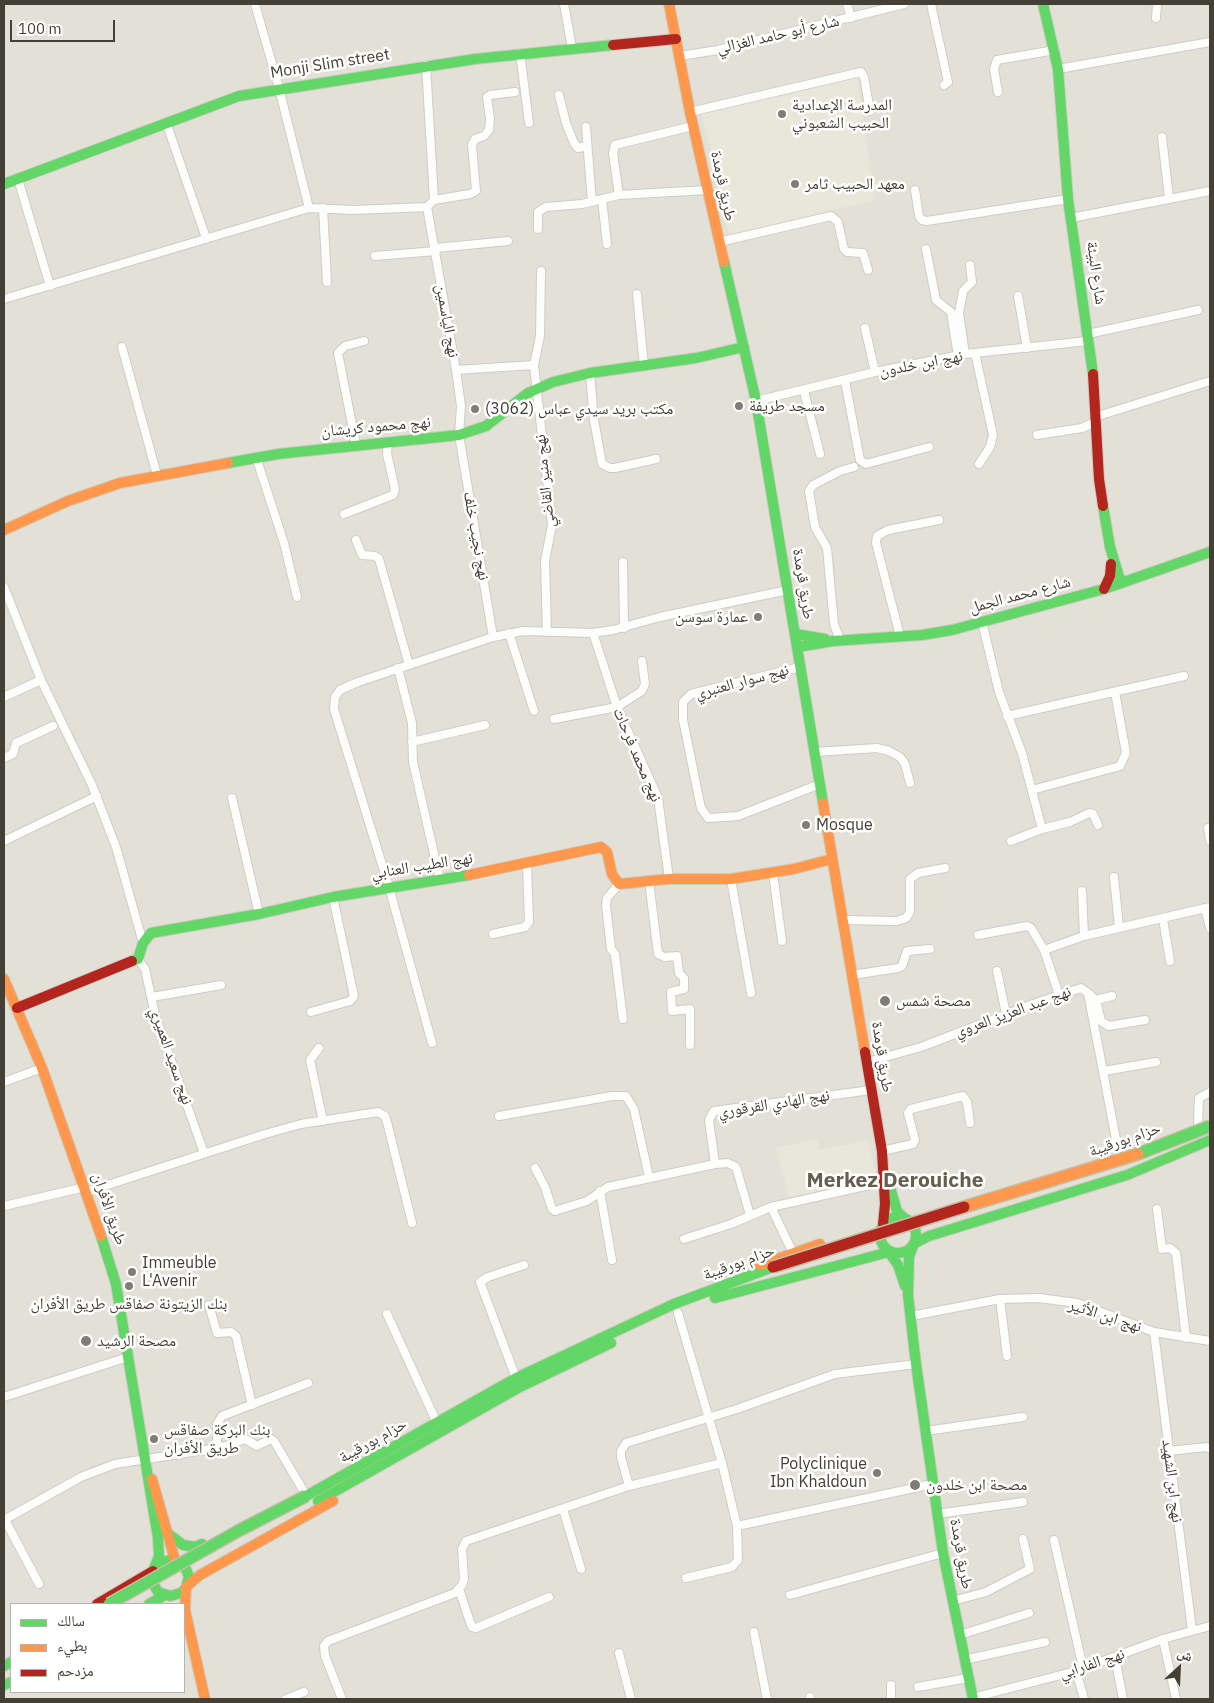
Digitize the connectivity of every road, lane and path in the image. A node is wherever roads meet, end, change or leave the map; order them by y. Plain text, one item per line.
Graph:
1 (255, 4) edge
2 (564, 4) edge
3 (669, 4) edge
4 (847, 4) edge
5 (904, 4) edge
6 (931, 4) edge
7 (1043, 4) edge
8 (1157, 4) edge
9 (851, 18) junction
10 (1156, 18) dead end
11 (676, 39) junction
12 (1210, 42) edge
13 (572, 48) junction
14 (1055, 50) junction
15 (520, 54) junction
16 (680, 56) junction
17 (426, 65) junction
18 (1058, 69) junction
19 (944, 85) dead end
20 (279, 88) junction
21 (515, 92) dead end
22 (998, 92) dead end
23 (559, 95) dead end
24 (870, 111) dead end
25 (690, 112) junction
26 (166, 122) junction
27 (529, 123) dead end
28 (693, 126) junction
29 (586, 127) dead end
30 (1162, 138) dead end
31 (587, 146) junction
32 (18, 180) junction
33 (4, 184) edge
34 (707, 190) junction
35 (915, 190) dead end
36 (1210, 191) edge
37 (619, 195) junction
38 (1169, 198) junction
39 (602, 199) junction
40 (1068, 199) junction
41 (434, 200) junction
42 (592, 202) junction
43 (427, 207) junction
44 (309, 208) junction
45 (323, 208) junction
46 (1071, 218) junction
47 (538, 229) dead end
48 (206, 238) junction
49 (508, 241) dead end
50 (719, 242) junction
51 (607, 244) dead end
52 (926, 249) dead end
53 (436, 250) junction
54 (375, 256) dead end
55 (970, 265) dead end
56 (868, 270) dead end
57 (541, 271) dead end
58 (327, 282) dead end
59 (50, 286) junction
60 (636, 294) dead end
61 (1018, 296) dead end
62 (4, 299) edge
63 (1198, 310) dead end
64 (865, 328) dead end
65 (1088, 337) junction
66 (364, 340) dead end
67 (122, 347) dead end
68 (744, 347) junction
69 (1027, 348) junction
70 (976, 353) junction
71 (962, 355) junction
72 (534, 365) junction
73 (644, 366) junction
74 (456, 370) junction
75 (875, 372) junction
76 (590, 373) junction
77 (845, 381) junction
78 (1210, 381) edge
79 (536, 388) junction
80 (804, 391) junction
81 (756, 401) junction
82 (1098, 416) junction
83 (1037, 435) dead end
84 (459, 436) junction
85 (388, 443) junction
86 (356, 445) junction
87 (929, 447) dead end
88 (820, 454) dead end
89 (256, 457) junction
90 (656, 459) dead end
91 (979, 464) dead end
92 (854, 467) dead end
93 (156, 475) junction
94 (344, 514) dead end
95 (939, 520) dead end
96 (4, 530) edge
97 (356, 540) dead end
98 (1210, 552) edge
99 (623, 562) dead end
100 (1112, 563) junction
101 (1136, 578) junction
102 (1118, 584) junction
103 (4, 587) edge
104 (1104, 589) junction
105 (788, 590) junction
106 (297, 597) dead end
107 (982, 622) junction
108 (624, 628) junction
109 (547, 632) junction
110 (510, 633) junction
111 (593, 633) junction
112 (795, 634) junction
113 (493, 636) junction
114 (900, 636) junction
115 (837, 640) junction
116 (798, 647) junction
117 (642, 661) dead end
118 (409, 665) junction
119 (800, 667) junction
120 (398, 668) junction
121 (1184, 676) dead end
122 (40, 680) junction
123 (1115, 692) junction
124 (4, 697) edge
125 (617, 707) junction
126 (534, 711) dead end
127 (1007, 716) junction
128 (554, 719) dead end
129 (485, 725) dead end
130 (53, 726) dead end
131 (412, 742) junction
132 (815, 752) junction
133 (4, 758) edge
134 (910, 783) dead end
135 (820, 784) junction
136 (1032, 790) junction
137 (96, 796) junction
138 (232, 798) dead end
139 (1098, 825) dead end
140 (1208, 828) dead end
141 (1042, 829) junction
142 (4, 841) edge
143 (1011, 841) dead end
144 (1210, 841) edge
145 (832, 859) junction
146 (527, 865) junction
147 (945, 868) dead end
148 (773, 873) junction
149 (1114, 877) dead end
150 (731, 878) junction
151 (669, 879) junction
152 (440, 880) junction
153 (649, 881) junction
154 (619, 884) junction
155 (389, 887) junction
156 (1082, 891) dead end
157 (333, 896) junction
158 (1208, 908) edge
159 (259, 914) junction
160 (1164, 919) junction
161 (843, 920) junction
162 (1119, 927) junction
163 (1210, 928) edge
164 (493, 934) dead end
165 (978, 935) dead end
166 (1084, 936) junction
167 (782, 941) dead end
168 (144, 943) junction
169 (930, 949) dead end
170 (1044, 950) junction
171 (138, 959) junction
172 (1170, 961) dead end
173 (997, 971) dead end
174 (852, 975) junction
175 (4, 979) edge
176 (222, 985) dead end
177 (751, 993) dead end
178 (1088, 993) junction
179 (1060, 995) junction
180 (1112, 996) dead end
181 (152, 997) junction
182 (1096, 1000) junction
183 (17, 1008) junction
184 (311, 1012) dead end
185 (1006, 1014) junction
186 (623, 1019) dead end
187 (1145, 1020) dead end
188 (432, 1043) dead end
189 (690, 1046) dead end
190 (319, 1048) dead end
191 (867, 1062) junction
192 (1156, 1062) dead end
193 (42, 1068) junction
194 (1104, 1071) junction
195 (4, 1082) edge
196 (871, 1090) junction
197 (1210, 1092) edge
198 (499, 1116) dead end
199 (1210, 1119) edge
200 (323, 1121) junction
201 (970, 1123) dead end
202 (1198, 1124) junction
203 (1210, 1126) edge
204 (1210, 1135) edge
205 (1210, 1140) edge
206 (882, 1151) junction
207 (204, 1153) junction
208 (1119, 1155) junction
209 (715, 1164) junction
210 (535, 1168) dead end
211 (1072, 1168) junction
212 (649, 1177) junction
213 (884, 1177) junction
214 (85, 1190) junction
215 (600, 1191) junction
216 (1076, 1191) junction
217 (4, 1206) edge
218 (771, 1207) junction
219 (1156, 1209) dead end
220 (750, 1215) junction
221 (905, 1219) junction
222 (412, 1223) dead end
223 (883, 1224) junction
224 (684, 1239) dead end
225 (914, 1244) junction
226 (889, 1252) junction
227 (793, 1253) junction
228 (612, 1260) dead end
229 (524, 1265) dead end
230 (775, 1272) junction
231 (713, 1294) junction
232 (908, 1295) junction
233 (1000, 1299) junction
234 (209, 1305) dead end
235 (678, 1313) junction
236 (387, 1314) dead end
237 (911, 1316) junction
238 (1154, 1332) junction
239 (1186, 1338) junction
240 (1210, 1341) edge
241 (1007, 1356) dead end
242 (128, 1357) junction
243 (916, 1364) junction
244 (516, 1378) junction
245 (308, 1382) dead end
246 (4, 1397) edge
247 (252, 1405) junction
248 (1023, 1417) dead end
249 (707, 1418) junction
250 (437, 1423) junction
251 (926, 1431) junction
252 (428, 1434) junction
253 (215, 1445) junction
254 (1210, 1449) edge
255 (1168, 1451) junction
256 (145, 1460) junction
257 (722, 1463) junction
258 (933, 1484) junction
259 (629, 1486) junction
260 (307, 1497) junction
261 (1023, 1502) dead end
262 (563, 1509) junction
263 (937, 1514) junction
264 (4, 1520) edge
265 (737, 1526) junction
266 (165, 1532) junction
267 (1023, 1539) dead end
268 (1054, 1540) dead end
269 (202, 1544) junction
270 (943, 1552) junction
271 (174, 1560) junction
272 (155, 1568) junction
273 (581, 1569) dead end
274 (686, 1578) dead end
275 (39, 1584) dead end
276 (186, 1587) junction
277 (459, 1589) junction
278 (790, 1595) dead end
279 (549, 1597) dead end
280 (168, 1598) edge
281 (953, 1601) junction
282 (99, 1603) edge
283 (111, 1603) edge
284 (129, 1603) edge
285 (151, 1603) edge
286 (1028, 1613) dead end
287 (1210, 1626) edge
288 (1192, 1630) junction
289 (754, 1632) dead end
290 (185, 1633) edge
291 (960, 1635) junction
292 (1163, 1639) junction
293 (1045, 1642) dead end
294 (619, 1653) dead end
295 (1115, 1657) junction
296 (196, 1660) junction
297 (964, 1660) junction
298 (1080, 1670) junction
299 (968, 1678) junction
300 (891, 1685) dead end
301 (918, 1687) dead end
302 (304, 1692) dead end
303 (205, 1699) edge
304 (286, 1699) edge
305 (342, 1699) edge
306 (631, 1699) edge
307 (767, 1699) edge
308 (891, 1699) edge
309 (972, 1699) edge
310 (1084, 1699) edge
311 (1123, 1699) edge
312 (1176, 1699) edge

1 - 20 street
2 - 13 street
3 - 11 main road, طريق قرمدة
4 - 9 street
5 - 9 street, شارع أبو حامد الغزالي
6 - 19 street
7 - 14 main road, شارع البيئة
8 - 10 street
9 - 16 street, شارع أبو حامد الغزالي
11 - 13 main road, Monji Slim street
11 - 16 main road, طريق قرمدة
12 - 18 street
13 - 15 main road, Monji Slim street
14 - 18 main road, شارع البيئة
14 - 22 street
15 - 17 main road, Monji Slim street
15 - 27 street
16 - 25 main road, طريق قرمدة
17 - 20 main road, Monji Slim street
17 - 41 street
18 - 40 main road, شارع البيئة
20 - 26 main road, Monji Slim street
20 - 44 street
21 - 41 street
23 - 31 street
24 - 25 street
25 - 28 main road, طريق قرمدة
26 - 32 main road, Monji Slim street
26 - 48 street
28 - 34 main road, طريق قرمدة
28 - 37 street
29 - 31 street
30 - 38 street
31 - 42 street
32 - 33 main road, Monji Slim street
32 - 59 street
34 - 37 street
34 - 50 main road, طريق قرمدة
35 - 40 street
36 - 38 street
37 - 39 street
38 - 46 street
39 - 42 street
39 - 51 street
40 - 46 main road, شارع البيئة
41 - 43 street
42 - 47 street
43 - 45 street
43 - 53 street, نهج الياسمين
44 - 45 street
44 - 48 street
45 - 58 street
46 - 65 main road, شارع البيئة
48 - 59 street
49 - 53 street
50 - 56 street
50 - 68 main road, طريق قرمدة
52 - 71 street
53 - 54 street
53 - 74 street, نهج الياسمين
55 - 71 street
57 - 72 street, نهج منير القاضي
59 - 62 street
60 - 73 street
61 - 69 street
63 - 65 street, نهج ابن خلدون
64 - 75 street
65 - 69 street, نهج ابن خلدون
65 - 82 main road, شارع البيئة
66 - 86 street
67 - 93 street
68 - 73 main road, نهج محمود كريشان
68 - 81 main road, طريق قرمدة
69 - 70 street, نهج ابن خلدون
70 - 71 street, نهج ابن خلدون
70 - 91 street
71 - 75 street, نهج ابن خلدون
72 - 74 street
72 - 79 street, نهج منير القاضي
73 - 76 main road, نهج محمود كريشان
74 - 84 street, نهج الياسمين
75 - 77 street, نهج ابن خلدون
76 - 79 main road, نهج محمود كريشان
76 - 90 street
77 - 80 street, نهج ابن خلدون
77 - 87 street
78 - 82 street
79 - 84 main road, نهج محمود كريشان
79 - 109 street, نهج منير القاضي
80 - 81 street, نهج ابن خلدون
80 - 88 street
81 - 105 main road, طريق قرمدة
82 - 83 street
82 - 100 main road, شارع البيئة
84 - 85 main road, نهج محمود كريشان
84 - 113 street, نهج نجيب خلف
85 - 86 main road, نهج محمود كريشان
85 - 94 street
86 - 89 main road, نهج محمود كريشان
89 - 93 main road, نهج محمود كريشان
89 - 106 street
92 - 115 street
93 - 96 main road, نهج محمود كريشان
95 - 114 street
97 - 118 street
98 - 101 main road, شارع محمد الجمل
99 - 108 street
100 - 101 main road
100 - 102 main road, شارع البيئة
100 - 104 main road
101 - 102 main road, شارع محمد الجمل
102 - 104 main road, شارع محمد الجمل
103 - 122 street
104 - 107 main road, شارع محمد الجمل
105 - 108 street
105 - 112 main road, طريق قرمدة
107 - 114 main road, شارع محمد الجمل
107 - 127 street
108 - 111 street
109 - 110 street
109 - 111 street
110 - 113 street
110 - 126 street
111 - 125 street, نهج محمد فرحات
112 - 115 main road, شارع محمد الجمل
112 - 116 main road, طريق قرمدة
113 - 118 street
114 - 115 main road, شارع محمد الجمل
115 - 116 main road, شارع محمد الجمل
116 - 119 main road, طريق قرمدة
117 - 125 street
118 - 120 street
119 - 132 main road, طريق قرمدة
119 - 135 street, نهج سوار العنبري
120 - 131 street
120 - 155 street
121 - 123 street
122 - 124 street
122 - 137 street
123 - 127 street
123 - 136 street
125 - 128 street
125 - 151 street, نهج محمد فرحات
127 - 136 street
129 - 131 street
130 - 133 street
131 - 152 street
132 - 134 street
132 - 135 main road, طريق قرمدة
135 - 145 main road, طريق قرمدة
136 - 141 street
137 - 142 street
137 - 168 street
138 - 159 street
139 - 141 street
140 - 144 street
141 - 143 street
145 - 148 main road
145 - 161 main road, طريق قرمدة
146 - 152 main road, نهج الطيب العنابي
146 - 154 main road, نهج الطيب العنابي
146 - 164 street
147 - 161 street
148 - 150 main road
148 - 167 street
149 - 162 street
150 - 151 main road
150 - 177 street
151 - 153 main road
152 - 155 main road, نهج الطيب العنابي
153 - 154 main road
153 - 189 street
154 - 186 street
155 - 157 main road, نهج الطيب العنابي
155 - 188 street
156 - 166 street
157 - 159 main road, نهج الطيب العنابي
157 - 184 street
158 - 160 street
158 - 163 street
159 - 168 main road, نهج الطيب العنابي
160 - 162 street
160 - 172 street
161 - 174 main road, طريق قرمدة
162 - 166 street
165 - 170 street
166 - 170 street
168 - 171 main road
169 - 174 street
170 - 179 street
171 - 181 street, نهج سعيد العميري
171 - 183 main road
173 - 185 street
174 - 191 main road, طريق قرمدة
175 - 183 main road, طريق الأفران
176 - 181 street
178 - 179 street, نهج عبد العزيز العروي
178 - 182 street
178 - 194 street, نهج عبد العزيز العروي
179 - 185 street, نهج عبد العزيز العروي
180 - 182 street
181 - 207 street, نهج سعيد العميري
182 - 187 street
183 - 193 main road, طريق الأفران
185 - 191 street, نهج عبد العزيز العروي
190 - 200 street
191 - 196 main road, طريق قرمدة
192 - 194 street
193 - 195 street
193 - 214 main road, طريق الأفران
194 - 208 street, نهج عبد العزيز العروي
196 - 206 main road, طريق قرمدة
196 - 209 street, نهج الهادي القرقوري
197 - 202 street
198 - 212 street
199 - 202 main road, حزام بورقيبة
200 - 207 street
200 - 222 street
201 - 206 street
202 - 208 main road, حزام بورقيبة
203 - 230 main road, حزام بورقيبة, bridge
204 - 230 main road, حزام بورقيبة
205 - 216 main road, حزام بورقيبة
206 - 213 main road, طريق قرمدة
207 - 214 street
208 - 211 main road, حزام بورقيبة
209 - 212 street
209 - 220 street
210 - 215 street
211 - 216 main road
211 - 221 main road, حزام بورقيبة
212 - 215 street
213 - 218 street
213 - 221 main road, طريق قرمدة
213 - 223 main road, طريق قرمدة
214 - 217 street
214 - 242 main road, طريق الأفران
215 - 228 street
216 - 225 main road, حزام بورقيبة
218 - 220 street
218 - 227 street
219 - 239 street
220 - 224 street
221 - 223 main road
221 - 225 main road
223 - 226 main road
223 - 227 main road
225 - 226 main road
225 - 232 main road, طريق قرمدة
226 - 231 main road
226 - 232 main road, طريق قرمدة
227 - 231 main road
229 - 244 street
230 - 231 main road, حزام بورقيبة
231 - 235 main road, حزام بورقيبة
231 - 244 main road, حزام بورقيبة
232 - 237 main road, طريق قرمدة
233 - 237 street, نهج ابن الأثير
233 - 238 street, نهج ابن الأثير
233 - 241 street
234 - 247 street
235 - 249 street
235 - 252 main road, حزام بورقيبة
236 - 250 street
237 - 243 main road, طريق قرمدة
238 - 239 street, نهج ابن الأثير
238 - 255 street, نهج ابن الشهيد
239 - 240 street, نهج ابن الأثير
242 - 246 street
242 - 256 main road, طريق الأفران
243 - 249 street
243 - 251 main road, طريق قرمدة
244 - 250 main road, حزام بورقيبة
245 - 247 street
247 - 253 street
248 - 251 street
249 - 257 street
249 - 259 street
250 - 252 main road, حزام بورقيبة
251 - 258 main road, طريق قرمدة
252 - 260 main road, حزام بورقيبة
252 - 276 main road
253 - 256 street
253 - 260 street
254 - 255 street
255 - 288 street, نهج ابن الشهيد
256 - 264 street
256 - 266 main road, طريق الأفران
256 - 272 main road, طريق الأفران
257 - 259 street
257 - 265 street
258 - 263 main road, طريق قرمدة
258 - 265 street
259 - 262 street
260 - 269 main road
260 - 283 main road, bridge
260 - 284 main road
261 - 263 street
262 - 273 street
262 - 277 street
263 - 270 main road, طريق قرمدة
264 - 275 street
265 - 274 street
266 - 269 main road
266 - 271 main road, طريق الأفران
267 - 281 street
268 - 298 street
269 - 271 main road
270 - 278 street
270 - 281 main road, طريق قرمدة
271 - 272 main road
271 - 276 main road
272 - 280 main road
272 - 282 main road
276 - 280 main road
276 - 296 main road
277 - 279 street
277 - 305 street
280 - 285 main road
281 - 291 main road, طريق قرمدة
286 - 291 street
287 - 288 street, نهج الفارابي
288 - 292 street, نهج الفارابي
289 - 307 street
290 - 296 main road
291 - 297 main road, طريق قرمدة
292 - 295 street, نهج الفارابي
292 - 312 street
293 - 297 street
294 - 306 street
295 - 298 street, نهج الفارابي
295 - 311 street
296 - 303 main road
297 - 299 main road, طريق قرمدة
298 - 309 street, نهج الفارابي
298 - 310 street
299 - 301 street
299 - 309 main road, طريق قرمدة
300 - 308 street
302 - 304 street

